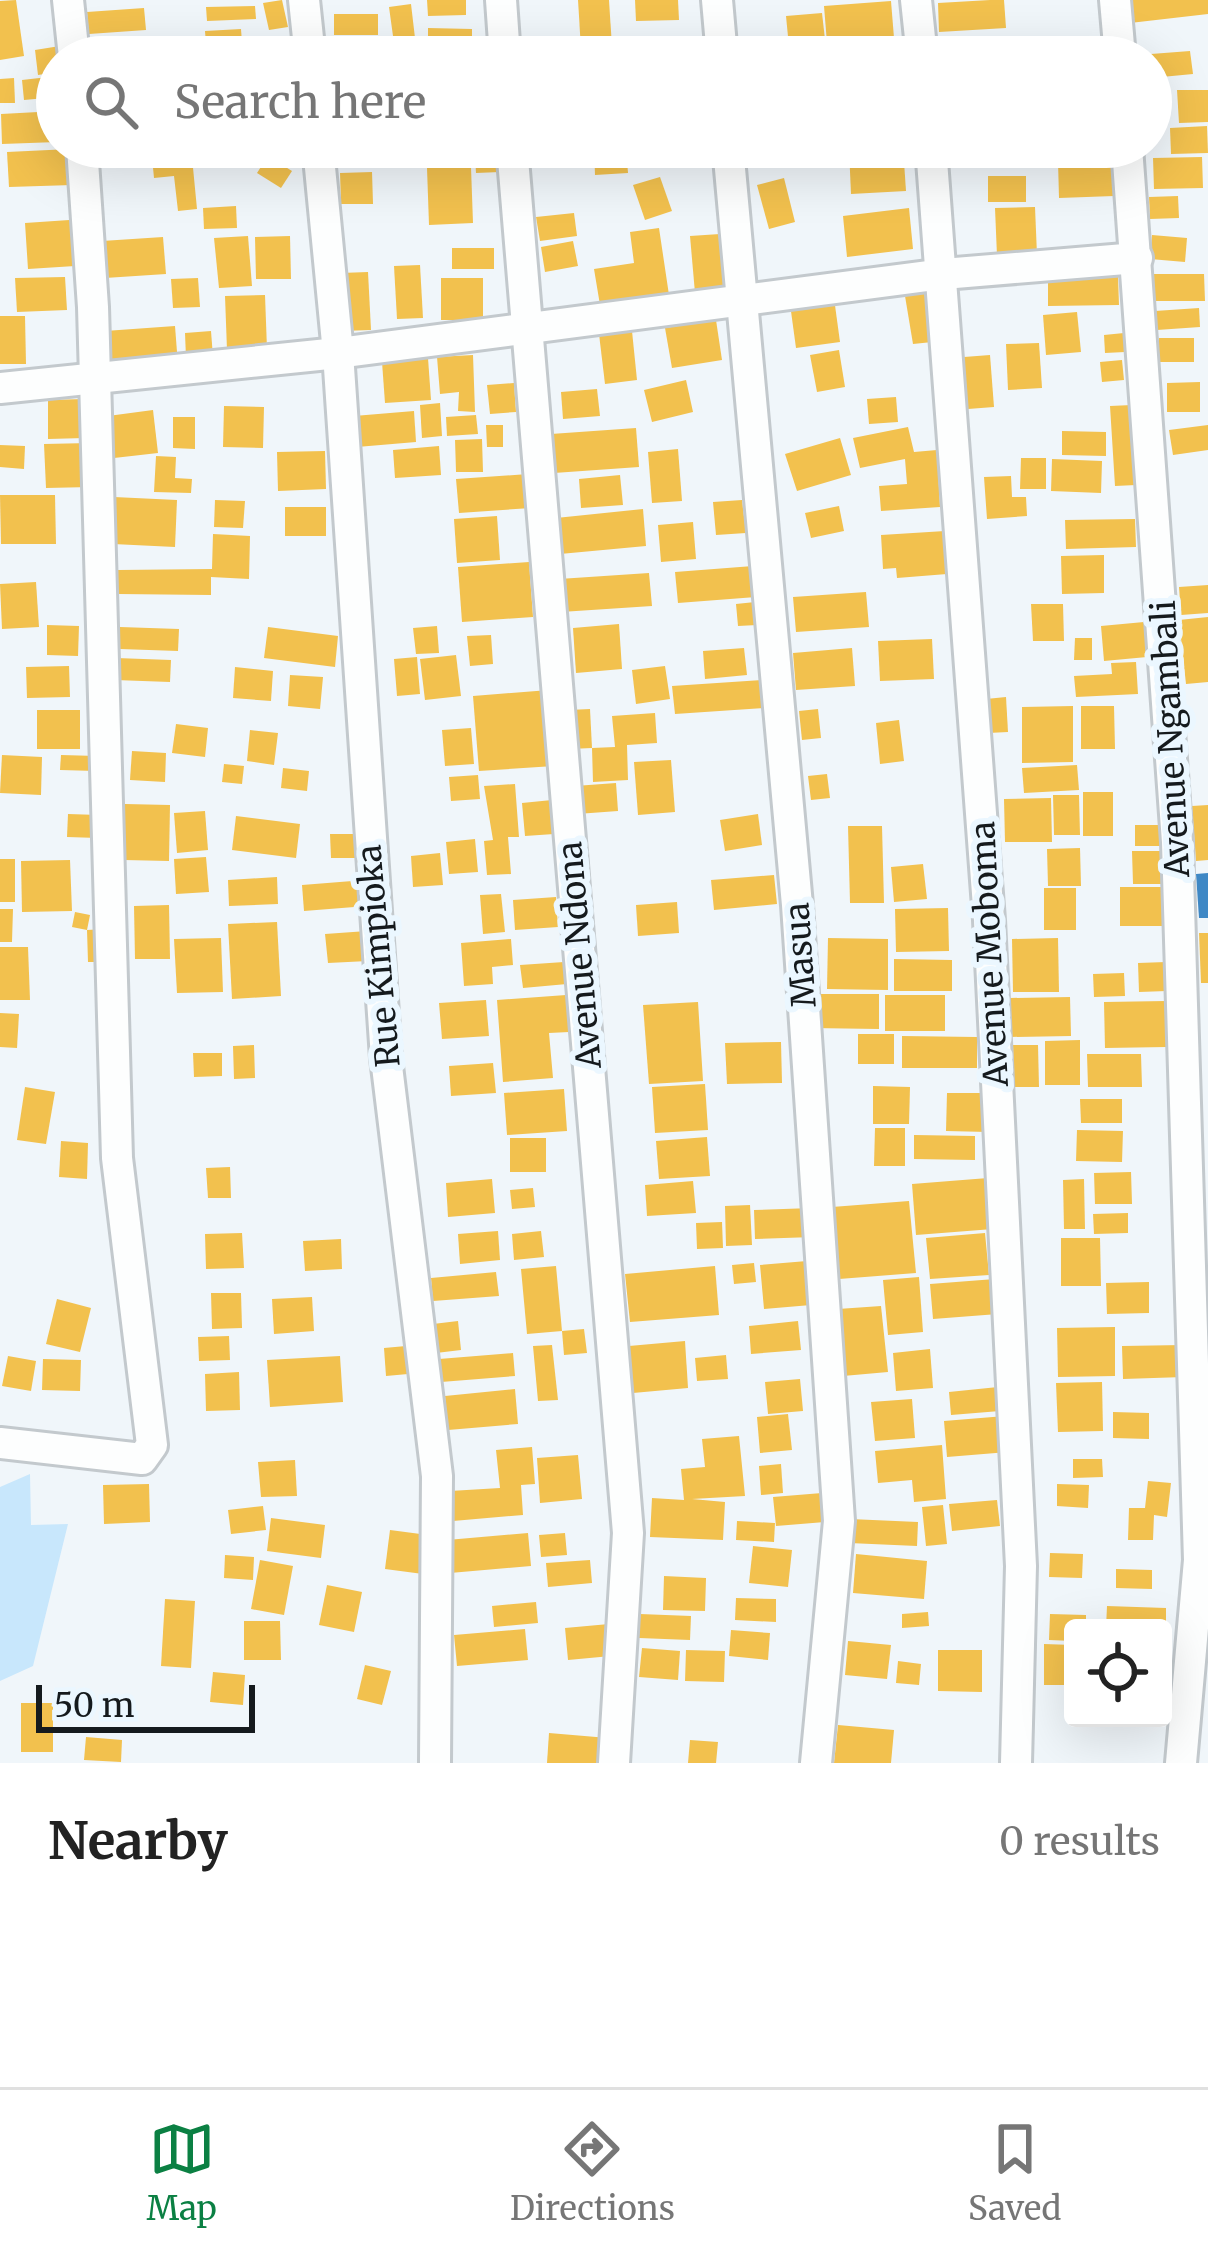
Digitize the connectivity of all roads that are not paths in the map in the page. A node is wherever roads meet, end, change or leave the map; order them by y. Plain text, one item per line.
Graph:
1 (68, 0) edge
2 (304, 0) edge
3 (501, 0) edge
4 (717, 0) edge
5 (916, 0) edge
6 (1115, 0) edge
7 (72, 36) edge
8 (308, 36) edge
9 (504, 36) edge
10 (720, 36) edge
11 (920, 36) edge
12 (1118, 36) edge
13 (83, 168) edge
14 (320, 168) edge
15 (514, 168) edge
16 (729, 168) edge
17 (933, 168) edge
18 (1129, 168) edge
19 (1137, 258) junction
20 (944, 274) junction
21 (739, 302) junction
22 (526, 325) junction
23 (338, 353) junction
24 (92, 382) junction
25 (0, 388) edge
26 (0, 1443) edge
27 (435, 1763) edge
28 (614, 1763) edge
29 (817, 1763) edge
30 (1016, 1763) edge
31 (1181, 1763) edge

1 - 7 street
2 - 8 street
3 - 9 street
4 - 10 street
5 - 11 street
6 - 12 street
13 - 24 street
14 - 23 street, Rue Kimpioka
15 - 22 street, Avenue Ndona
16 - 21 street, Masua
17 - 20 street, Avenue Moboma
18 - 19 street, Avenue Ngambali
19 - 20 street
19 - 31 street, Avenue Ngambali
20 - 21 street
20 - 30 street, Avenue Moboma
21 - 22 street
21 - 29 street, Masua
22 - 23 street
22 - 28 street, Avenue Ndona
23 - 24 street
23 - 27 street, Rue Kimpioka
24 - 25 street
24 - 26 street

